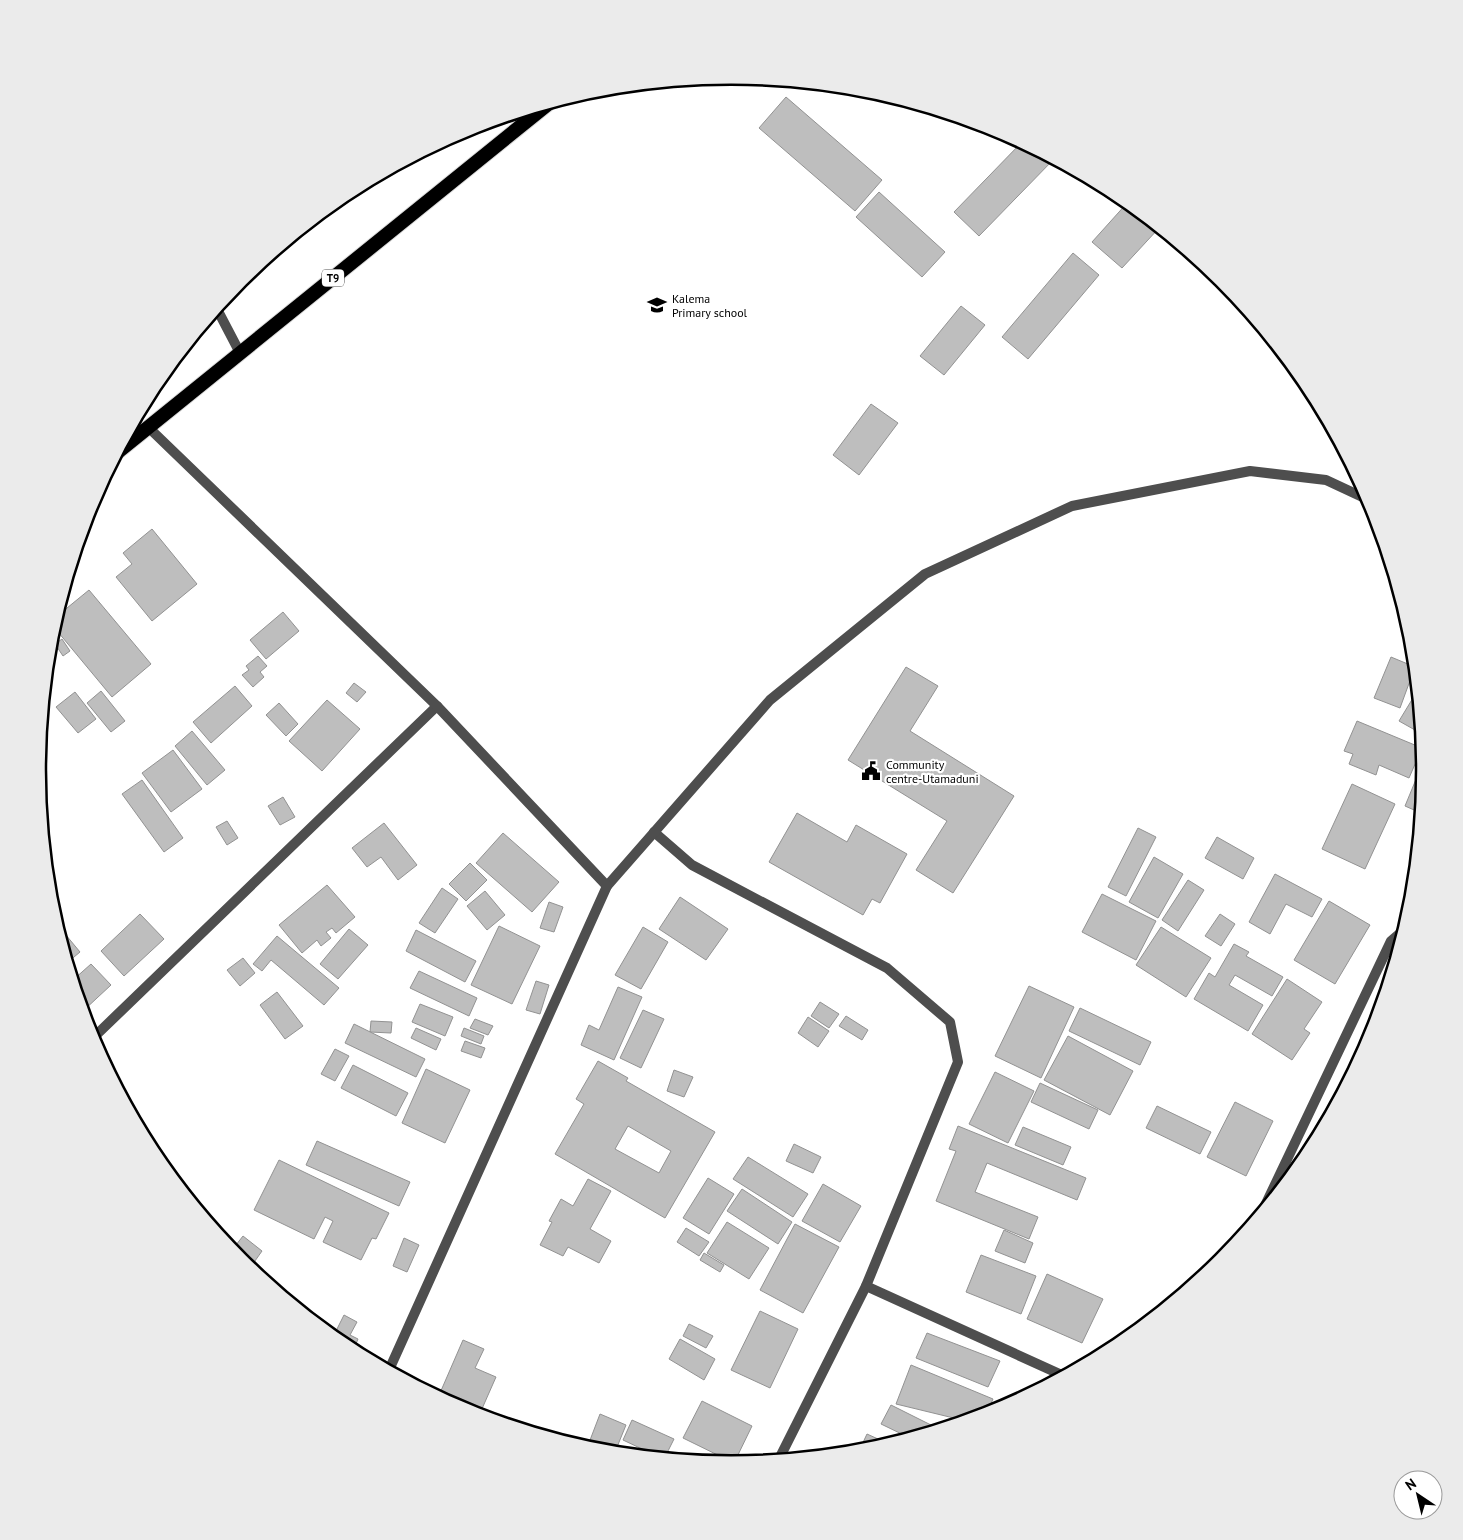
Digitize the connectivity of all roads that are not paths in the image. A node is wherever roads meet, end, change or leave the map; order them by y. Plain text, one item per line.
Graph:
1 (537, 113) edge
2 (220, 314) edge
3 (240, 353) junction
4 (148, 427) junction
5 (130, 442) edge
6 (1359, 495) edge
7 (437, 706) junction
8 (654, 832) junction
9 (607, 886) junction
10 (1396, 937) edge
11 (98, 1033) edge
12 (1272, 1190) edge
13 (866, 1286) junction
14 (392, 1364) edge
15 (1057, 1373) edge
16 (782, 1453) edge

1 - 3 highway, T9
2 - 3 street
3 - 4 highway, T9
4 - 5 highway, T9
4 - 7 street
6 - 8 street
7 - 9 street
7 - 11 street
8 - 9 street
8 - 13 street
9 - 14 street
10 - 12 street
13 - 15 street
13 - 16 street

